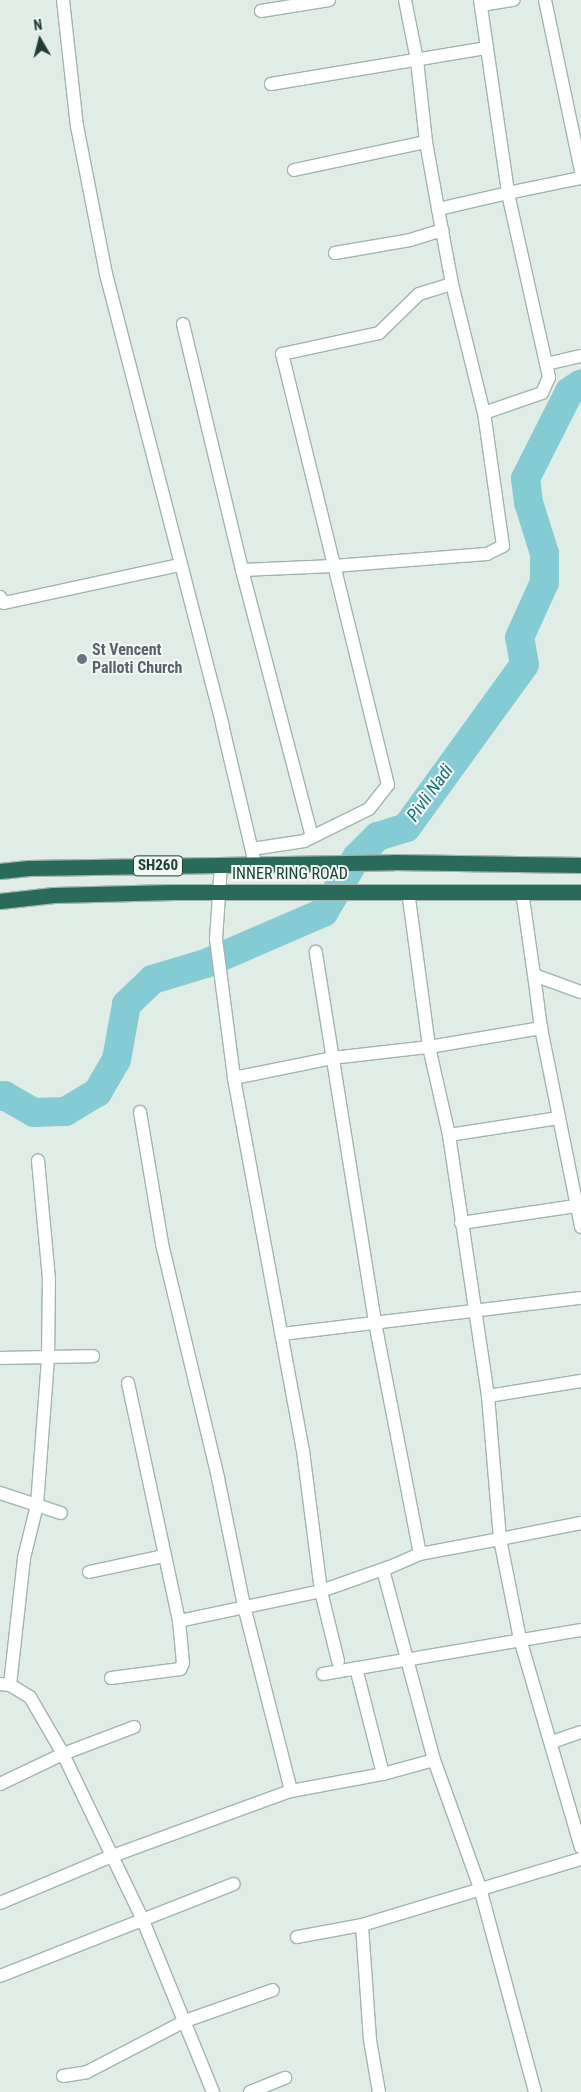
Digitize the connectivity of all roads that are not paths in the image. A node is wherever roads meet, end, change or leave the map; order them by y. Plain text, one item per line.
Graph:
1 (62, 0) edge
2 (330, 0) edge
3 (405, 0) edge
4 (514, 0) edge
5 (545, 0) edge
6 (480, 3) edge
7 (261, 11) dead end
8 (487, 48) junction
9 (417, 60) junction
10 (270, 84) dead end
11 (426, 142) junction
12 (294, 170) dead end
13 (581, 171) edge
14 (581, 178) edge
15 (508, 193) junction
16 (438, 209) junction
17 (442, 230) junction
18 (335, 253) dead end
19 (452, 284) junction
20 (183, 324) dead end
21 (581, 356) edge
22 (546, 364) junction
23 (484, 412) junction
24 (180, 565) junction
25 (334, 566) junction
26 (242, 570) junction
27 (0, 597) edge
28 (312, 837) junction
29 (253, 856) junction
30 (221, 864) junction
31 (581, 865) edge
32 (0, 871) edge
33 (408, 891) junction
34 (522, 891) junction
35 (218, 892) junction
36 (581, 892) edge
37 (0, 901) edge
38 (316, 952) dead end
39 (534, 975) junction
40 (581, 992) edge
41 (541, 1028) junction
42 (429, 1047) junction
43 (332, 1058) junction
44 (234, 1078) junction
45 (140, 1112) dead end
46 (558, 1118) junction
47 (449, 1135) junction
48 (38, 1161) dead end
49 (576, 1206) junction
50 (461, 1223) junction
51 (581, 1227) edge
52 (581, 1298) edge
53 (475, 1310) junction
54 (374, 1322) junction
55 (282, 1334) junction
56 (93, 1356) dead end
57 (0, 1358) edge
58 (48, 1358) junction
59 (581, 1381) edge
60 (128, 1383) dead end
61 (488, 1396) junction
62 (0, 1493) edge
63 (37, 1504) junction
64 (61, 1513) dead end
65 (581, 1524) edge
66 (500, 1540) junction
67 (420, 1554) junction
68 (164, 1556) junction
69 (389, 1567) junction
70 (89, 1572) dead end
71 (321, 1591) junction
72 (244, 1606) junction
73 (179, 1621) junction
74 (581, 1630) edge
75 (520, 1639) junction
76 (407, 1660) junction
77 (338, 1661) dead end
78 (356, 1668) junction
79 (323, 1674) dead end
80 (111, 1678) dead end
81 (5, 1685) edge
82 (134, 1727) dead end
83 (581, 1732) edge
84 (552, 1742) junction
85 (63, 1754) junction
86 (434, 1760) junction
87 (382, 1774) junction
88 (0, 1784) edge
89 (290, 1791) junction
90 (578, 1830) edge
91 (581, 1847) edge
92 (112, 1856) junction
93 (581, 1859) edge
94 (233, 1884) dead end
95 (480, 1888) junction
96 (0, 1903) edge
97 (142, 1918) junction
98 (362, 1925) junction
99 (297, 1938) dead end
100 (0, 1976) edge
101 (273, 1990) dead end
102 (185, 2021) junction
103 (63, 2076) dead end
104 (285, 2078) dead end
105 (213, 2092) edge
106 (250, 2092) edge
107 (379, 2092) edge
108 (535, 2092) edge

1 - 24 street
2 - 7 street
3 - 9 street
4 - 6 street
5 - 13 street
6 - 8 street
8 - 9 street
8 - 15 street
9 - 10 street
9 - 11 street
11 - 12 street
11 - 16 street
14 - 15 street
15 - 16 street
15 - 22 street
16 - 17 street
17 - 18 street
17 - 19 street
19 - 23 street
19 - 25 street
20 - 26 street
21 - 22 street
22 - 23 street
23 - 25 street
24 - 27 street
24 - 29 street
25 - 26 street
25 - 28 street
26 - 28 street
28 - 29 street
29 - 30 highway, INNER RING ROAD / SH260
29 - 31 highway, INNER RING ROAD / SH260
30 - 32 highway, INNER RING ROAD / SH260
30 - 35 street
33 - 34 highway, INNER RING ROAD / SH260
33 - 35 highway, INNER RING ROAD / SH260
33 - 42 street
34 - 36 highway, INNER RING ROAD / SH260
34 - 39 street
35 - 37 highway, INNER RING ROAD / SH260
35 - 44 street
38 - 43 street
39 - 40 street
39 - 41 street
41 - 42 street
41 - 46 street
42 - 43 street
42 - 47 street
43 - 44 street
43 - 54 street
44 - 55 street
45 - 72 street
46 - 47 street
46 - 49 street
47 - 50 street
48 - 58 street
49 - 50 street
49 - 51 street
50 - 53 street
52 - 53 street
53 - 54 street
53 - 61 street
54 - 55 street
54 - 67 street
55 - 71 street
56 - 58 street
57 - 58 street
58 - 63 street
59 - 61 street
60 - 68 street
61 - 66 street
62 - 63 street
63 - 64 street
63 - 81 street
65 - 66 street
66 - 67 street
66 - 75 street
67 - 69 street
68 - 70 street
68 - 73 street
69 - 71 street
69 - 76 street
71 - 72 street
71 - 77 street
72 - 73 street
72 - 89 street
73 - 80 street
74 - 75 street
75 - 76 street
75 - 84 street
76 - 78 street
76 - 86 street
78 - 79 street
78 - 87 street
81 - 85 street
82 - 85 street
83 - 84 street
84 - 90 street
85 - 88 street
85 - 92 street
86 - 87 street
86 - 95 street
87 - 89 street
89 - 92 street
90 - 91 street
92 - 96 street
92 - 97 street
93 - 95 street
94 - 97 street
95 - 98 street
95 - 108 street
97 - 100 street
97 - 102 street
98 - 99 street
98 - 107 street
101 - 102 street
102 - 103 street
102 - 105 street
104 - 106 street

